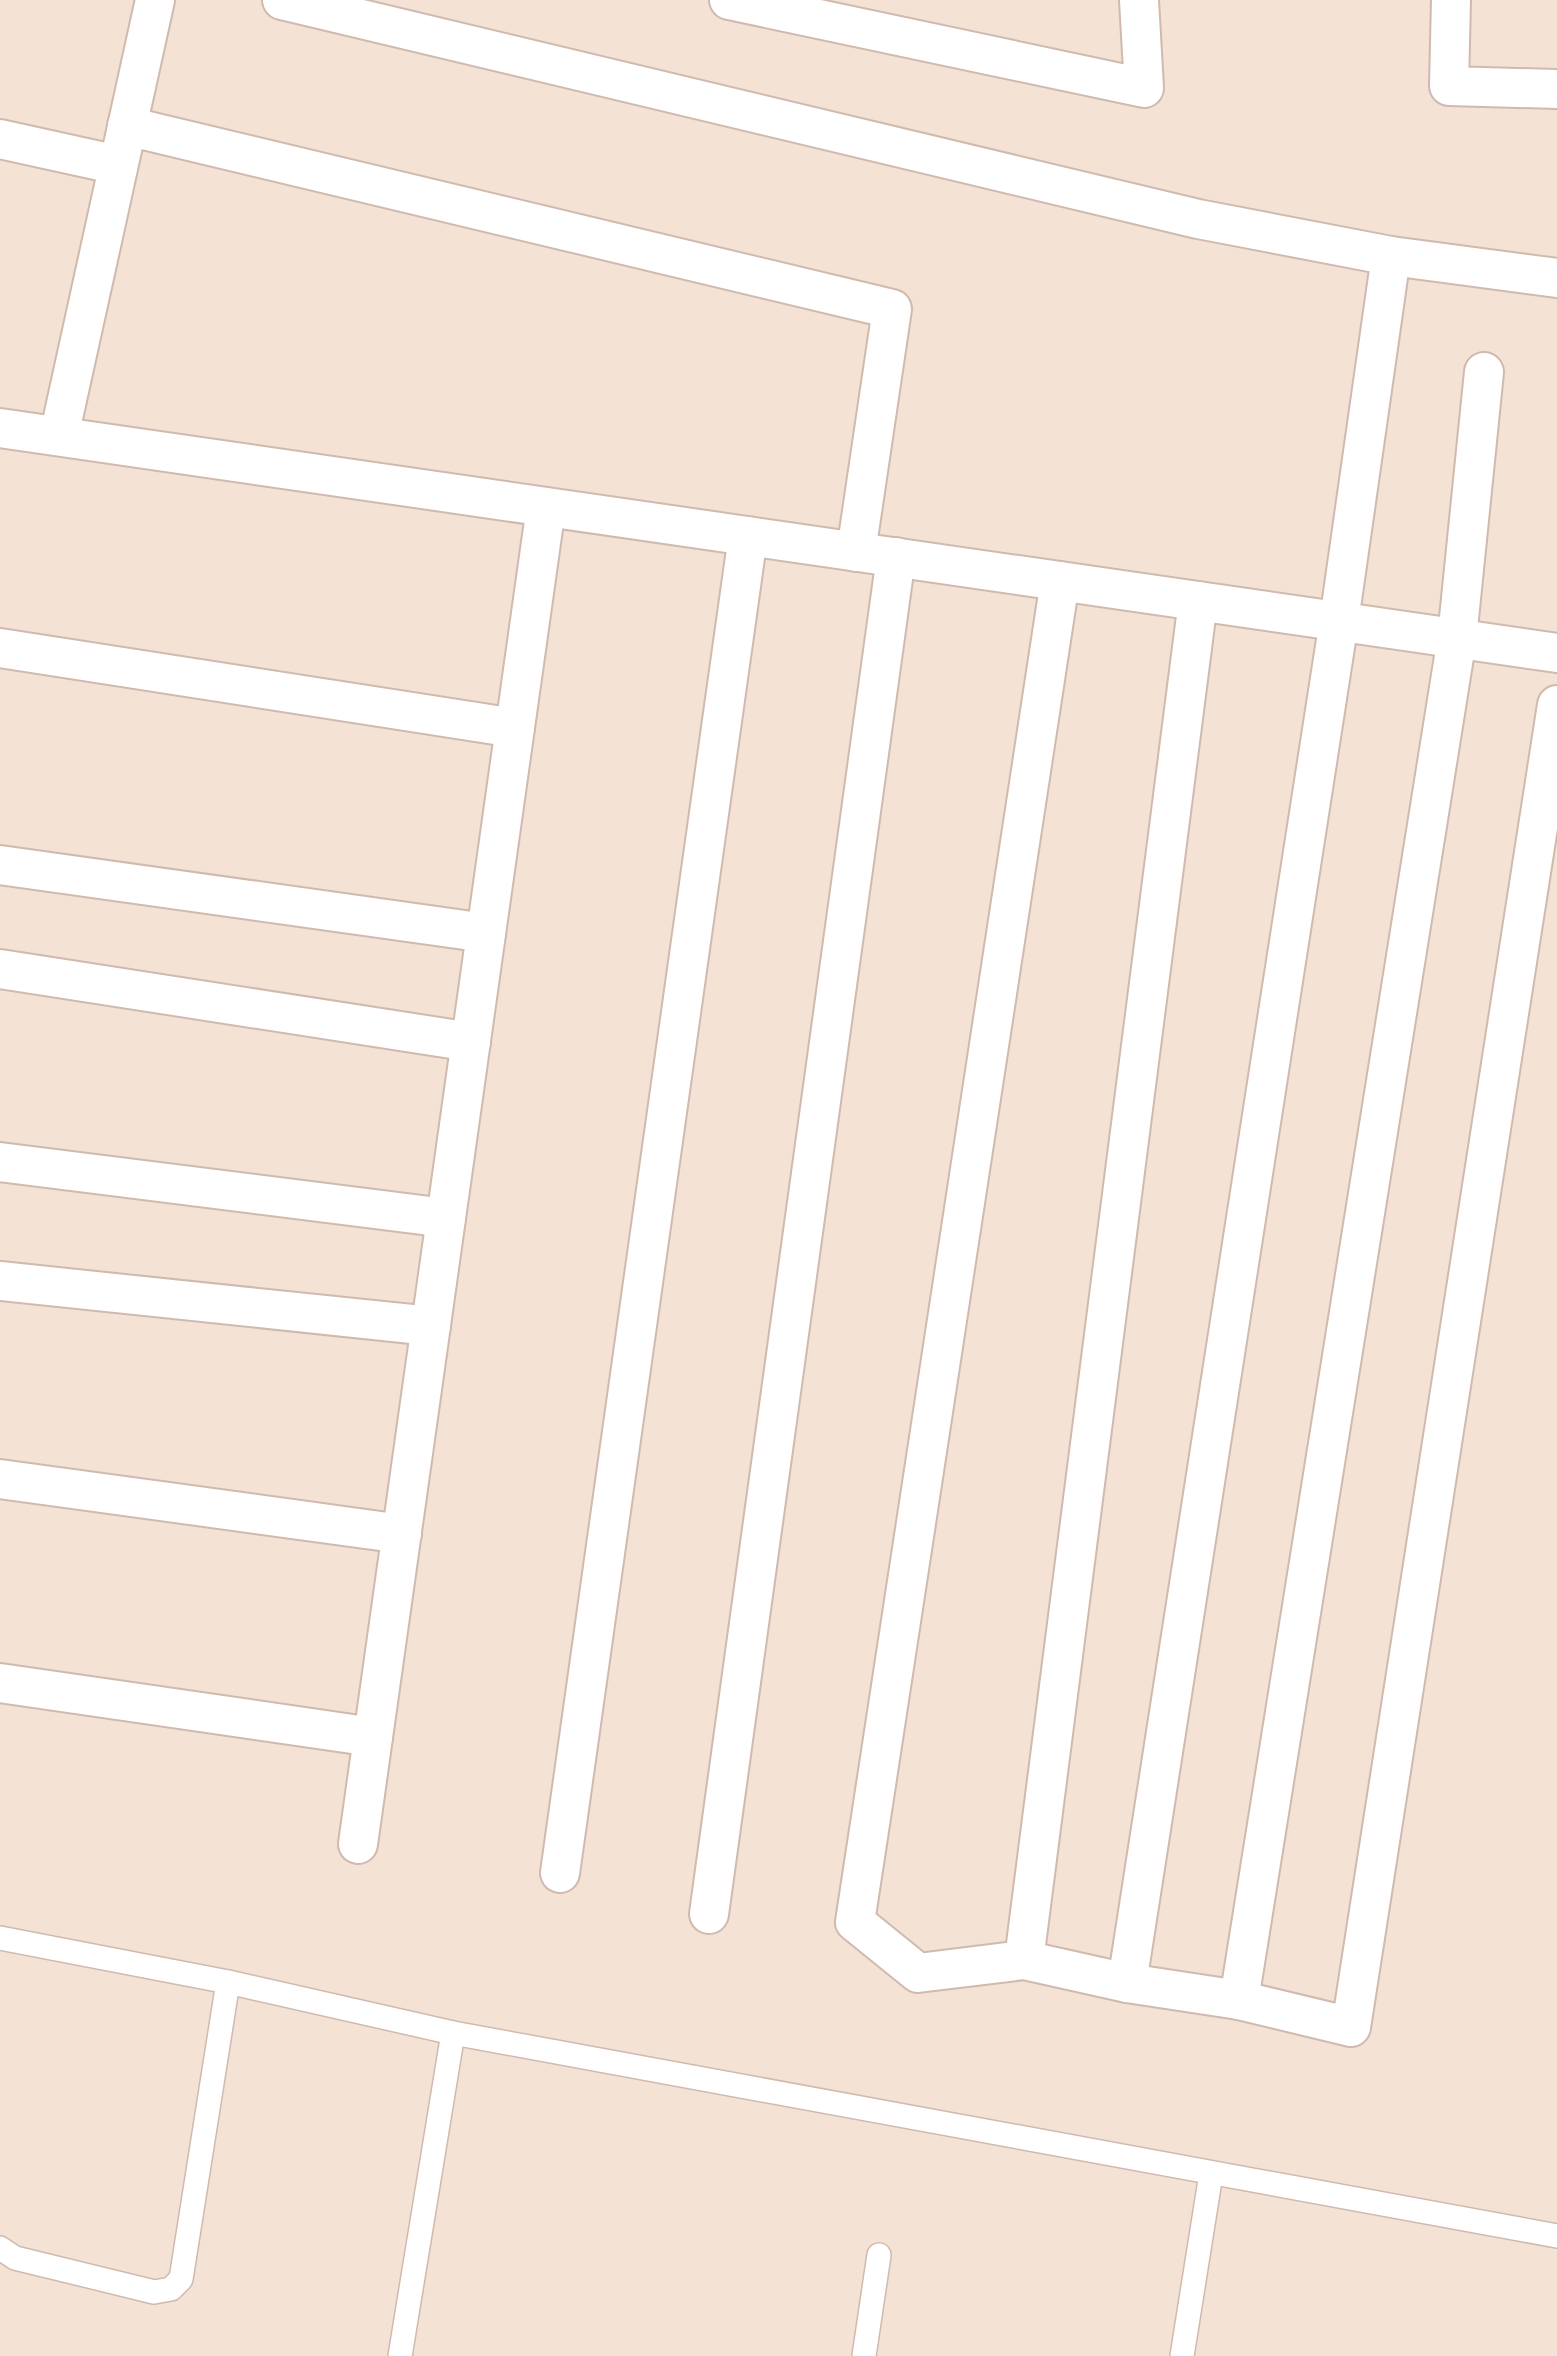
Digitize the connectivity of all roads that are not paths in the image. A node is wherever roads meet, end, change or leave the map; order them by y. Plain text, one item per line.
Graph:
1 (155, 0) edge
2 (282, 0) edge
3 (729, 0) edge
4 (1139, 0) edge
5 (1451, 0) edge
6 (1557, 89) edge
7 (127, 126) junction
8 (0, 139) edge
9 (118, 166) junction
10 (1391, 257) junction
11 (1557, 278) edge
12 (1484, 372) dead end
13 (0, 428) edge
14 (59, 436) junction
15 (546, 507) junction
16 (748, 536) junction
17 (856, 552) junction
18 (895, 557) junction
19 (1060, 581) junction
20 (1198, 601) junction
21 (1339, 621) junction
22 (1457, 638) junction
23 (0, 648) edge
24 (1557, 653) edge
25 (1557, 705) edge
26 (515, 728) junction
27 (0, 865) edge
28 (486, 933) junction
29 (0, 969) edge
30 (471, 1042) junction
31 (0, 1163) edge
32 (446, 1218) junction
33 (0, 1281) edge
34 (431, 1326) junction
35 (0, 1479) edge
36 (402, 1534) junction
37 (0, 1683) edge
38 (373, 1737) junction
39 (358, 1844) dead end
40 (559, 1873) dead end
41 (709, 1914) dead end
42 (0, 1938) edge
43 (1024, 1960) junction
44 (228, 1982) junction
45 (1128, 1983) junction
46 (1239, 2000) junction
47 (453, 2033) junction
48 (1211, 2174) junction
49 (1557, 2236) edge
50 (0, 2248) edge
51 (879, 2255) dead end
52 (400, 2356) edge
53 (864, 2356) edge
54 (1182, 2356) edge

1 - 7 street
2 - 10 street
3 - 4 street
5 - 6 street
7 - 9 street
7 - 17 street
8 - 9 street
9 - 14 street
10 - 11 street
10 - 21 street
12 - 22 street
13 - 14 street
14 - 15 street
15 - 16 street
15 - 26 street
16 - 17 street
16 - 40 street
17 - 18 street
18 - 19 street
18 - 41 street
19 - 20 street
19 - 43 street
20 - 21 street
20 - 43 street
21 - 22 street
21 - 45 street
22 - 24 street
22 - 46 street
23 - 26 street
25 - 46 street
26 - 28 street
27 - 28 street
28 - 30 street
29 - 30 street
30 - 32 street
31 - 32 street
32 - 34 street
33 - 34 street
34 - 36 street
35 - 36 street
36 - 38 street
37 - 38 street
38 - 39 street
42 - 44 lane
43 - 45 street
44 - 47 lane
44 - 50 lane
45 - 46 street
47 - 48 lane
47 - 52 lane
48 - 49 lane
48 - 54 lane
51 - 53 lane

